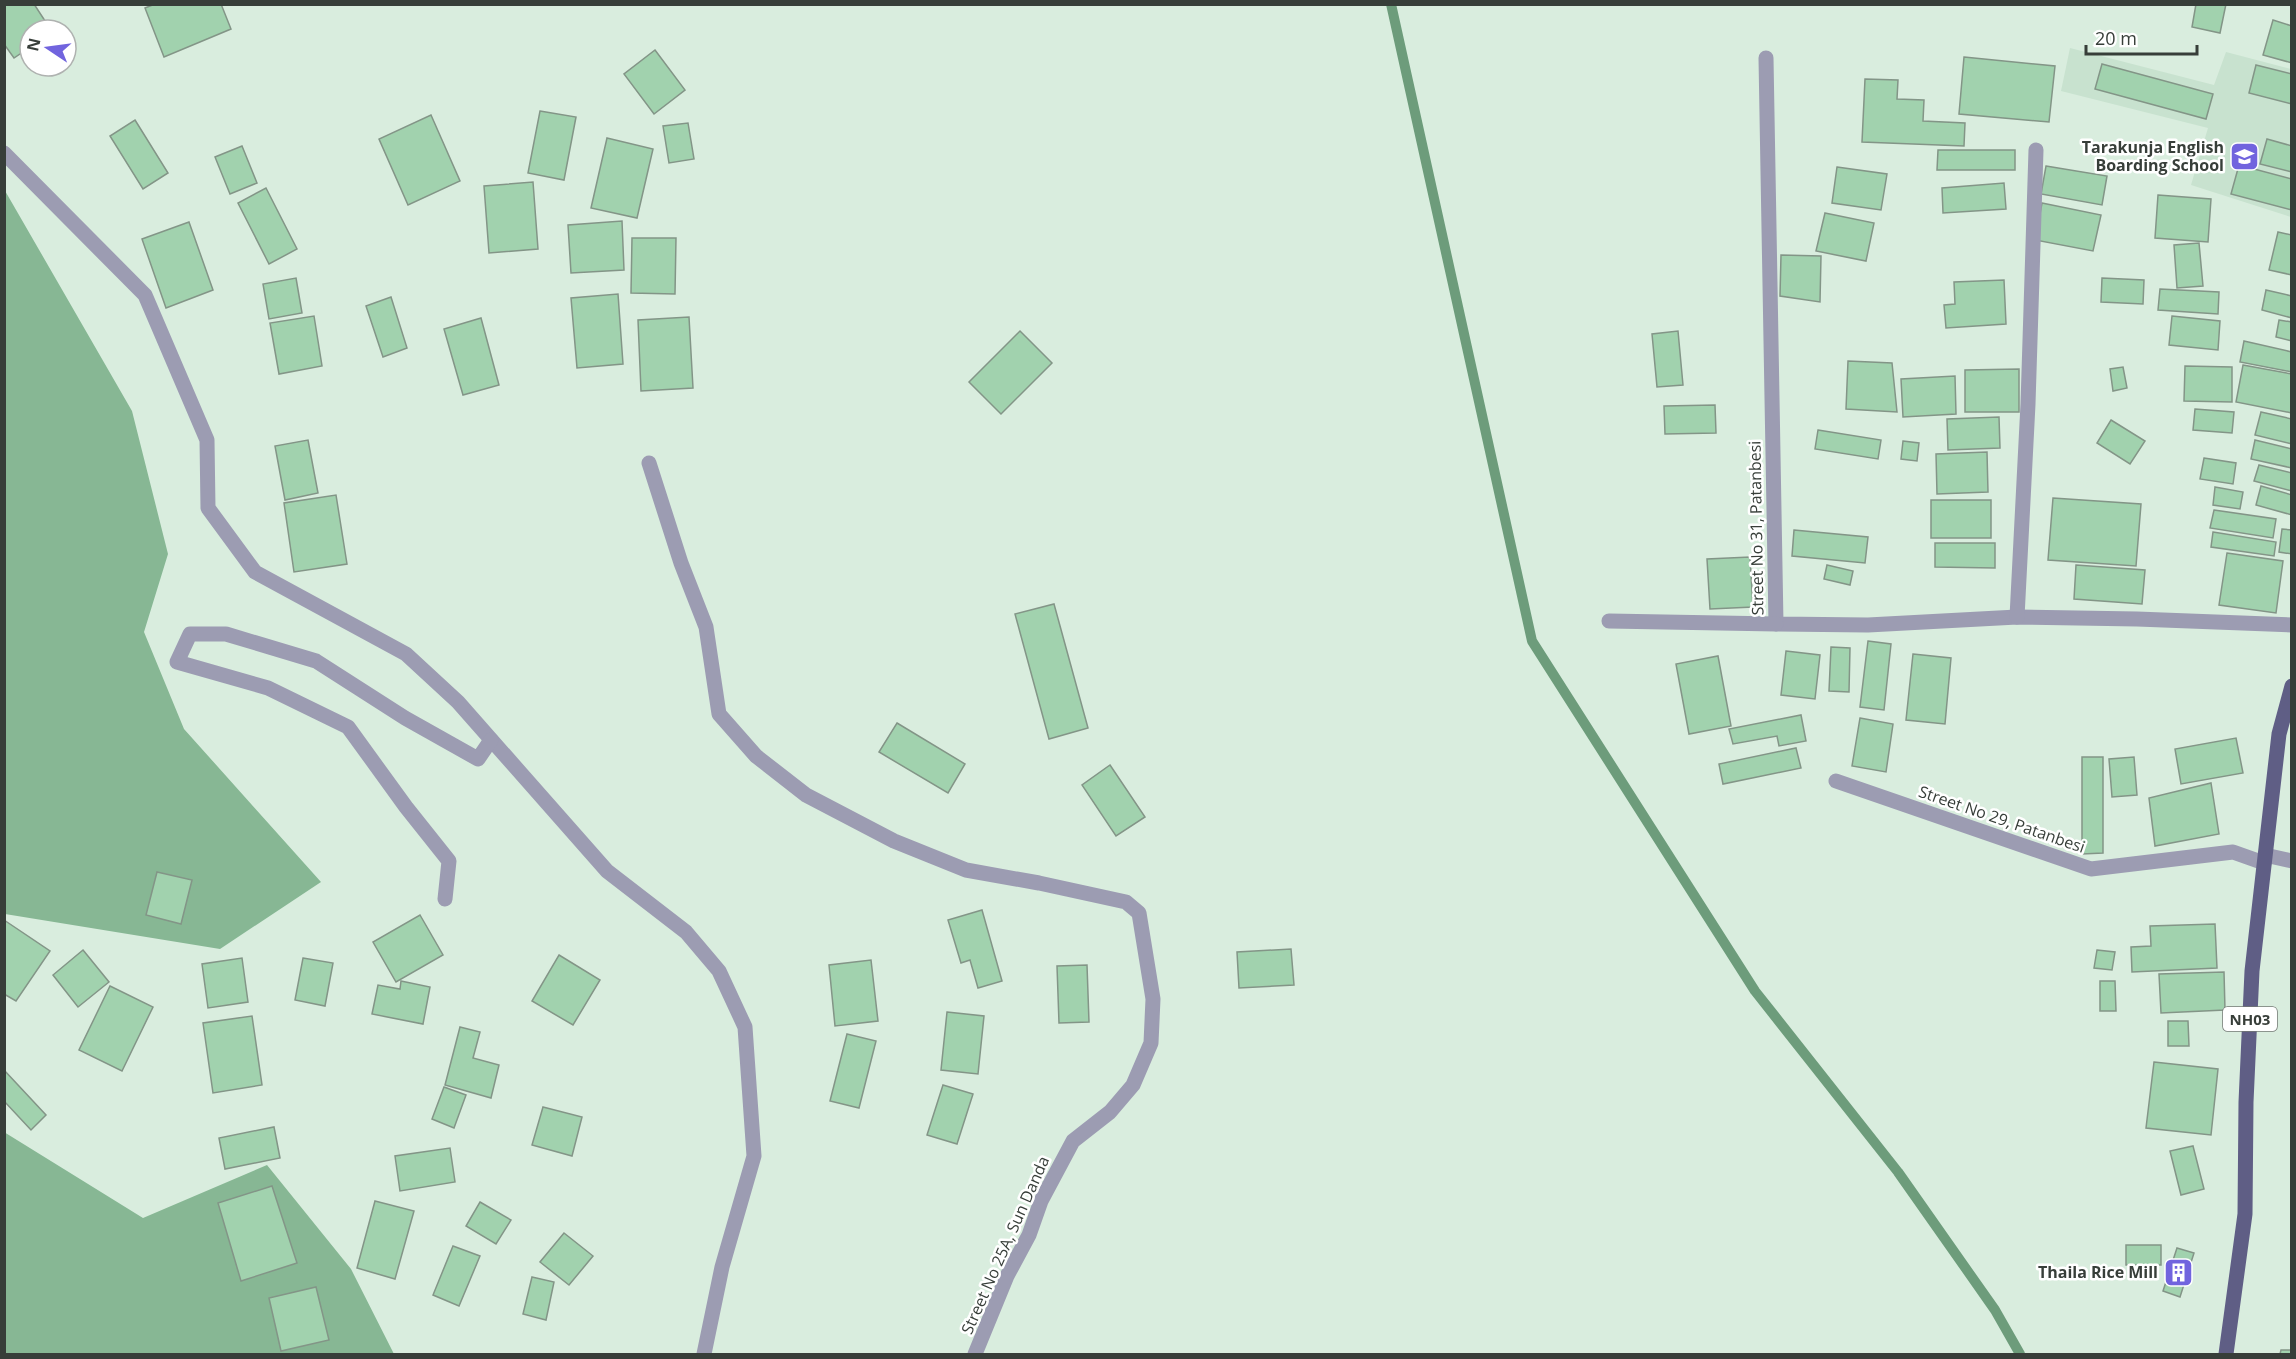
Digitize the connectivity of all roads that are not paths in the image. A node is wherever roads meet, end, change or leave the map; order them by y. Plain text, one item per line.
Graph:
1 (1766, 58) dead end
2 (2036, 150) dead end
3 (4, 153) edge
4 (649, 463) dead end
5 (2017, 617) junction
6 (1609, 621) dead end
7 (1776, 624) junction
8 (2292, 625) edge
9 (2292, 686) edge
10 (491, 740) junction
11 (1836, 781) dead end
12 (2264, 859) junction
13 (2292, 861) edge
14 (445, 899) dead end
15 (704, 1354) edge
16 (975, 1354) edge
17 (2226, 1354) edge

1 - 7 street, Street No 31, Patanbesi
2 - 5 street
3 - 10 street
4 - 16 street, Street No 25A, Sun Danda
5 - 7 street, Street No 31, Patanbesi
5 - 8 street, Street No 31, Patanbesi
6 - 7 street
9 - 12 main road, NH03
10 - 14 street
10 - 15 street
11 - 12 street, Street No 29, Patanbesi
12 - 13 street, Street No 29, Patanbesi
12 - 17 main road, NH03

